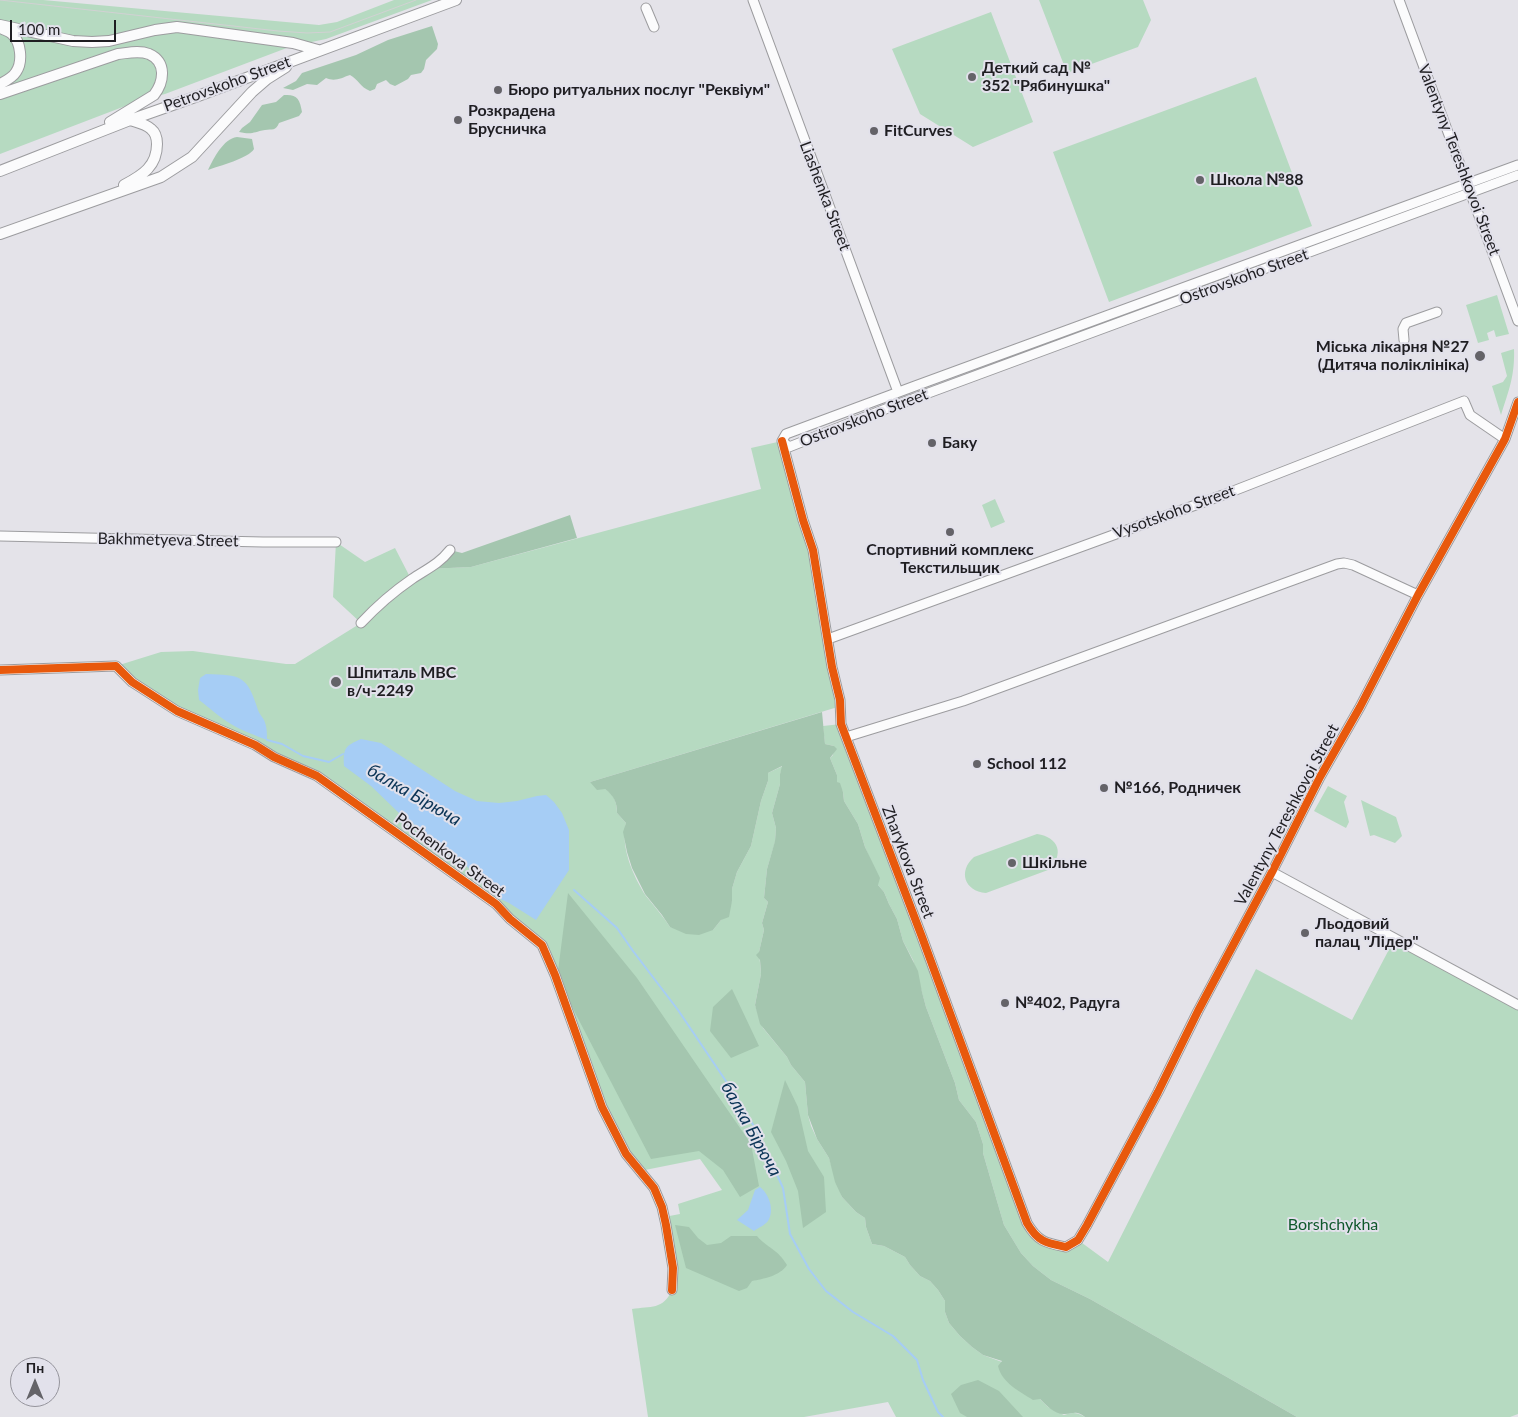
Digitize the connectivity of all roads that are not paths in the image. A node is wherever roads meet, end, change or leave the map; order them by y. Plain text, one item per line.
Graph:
1 (456, 0) edge
2 (753, 0) edge
3 (1399, 0) edge
4 (646, 8) dead end
5 (0, 26) edge
6 (654, 27) dead end
7 (318, 50) junction
8 (0, 84) edge
9 (0, 94) edge
10 (130, 120) junction
11 (83, 138) junction
12 (1518, 165) edge
13 (0, 171) edge
14 (1518, 175) edge
15 (1468, 183) junction
16 (1471, 193) junction
17 (97, 199) junction
18 (0, 234) edge
19 (1437, 312) dead end
20 (1518, 320) edge
21 (1404, 340) dead end
22 (898, 392) junction
23 (1518, 402) edge
24 (1505, 439) junction
25 (782, 441) junction
26 (0, 536) edge
27 (336, 542) dead end
28 (450, 550) dead end
29 (1418, 595) junction
30 (361, 623) dead end
31 (828, 639) junction
32 (0, 670) edge
33 (846, 738) junction
34 (1272, 872) junction
35 (1518, 1005) edge
36 (1078, 1240) joint
37 (672, 1290) dead end

1 - 7 main road, Petrovskoho Street
2 - 22 street, Liashenka Street
3 - 15 street, Valentyny Tereshkovoi Street
4 - 6 street
5 - 7 main road
5 - 8 main road
7 - 10 main road, Petrovskoho Street
7 - 17 main road
9 - 11 main road
10 - 11 main road, Petrovskoho Street
10 - 17 main road
11 - 13 main road, Petrovskoho Street
12 - 15 street, Ostrovskoho Street
14 - 16 street, Ostrovskoho Street
15 - 16 street, Valentyny Tereshkovoi Street
15 - 22 street, Ostrovskoho Street
16 - 20 street, Valentyny Tereshkovoi Street
16 - 25 street, Ostrovskoho Street
17 - 18 main road
19 - 21 street
22 - 25 street, Ostrovskoho Street
23 - 24 street, Valentyny Tereshkovoi Street
24 - 29 street, Valentyny Tereshkovoi Street
24 - 31 street, Vysotskoho Street
25 - 31 street, Zharykova Street
26 - 27 street, Bakhmetyeva Street
28 - 30 street
29 - 33 street
29 - 34 street, Valentyny Tereshkovoi Street
31 - 33 street, Zharykova Street
32 - 37 street, Pochenkova Street
33 - 36 street, Zharykova Street
34 - 35 street
34 - 36 street, Valentyny Tereshkovoi Street

